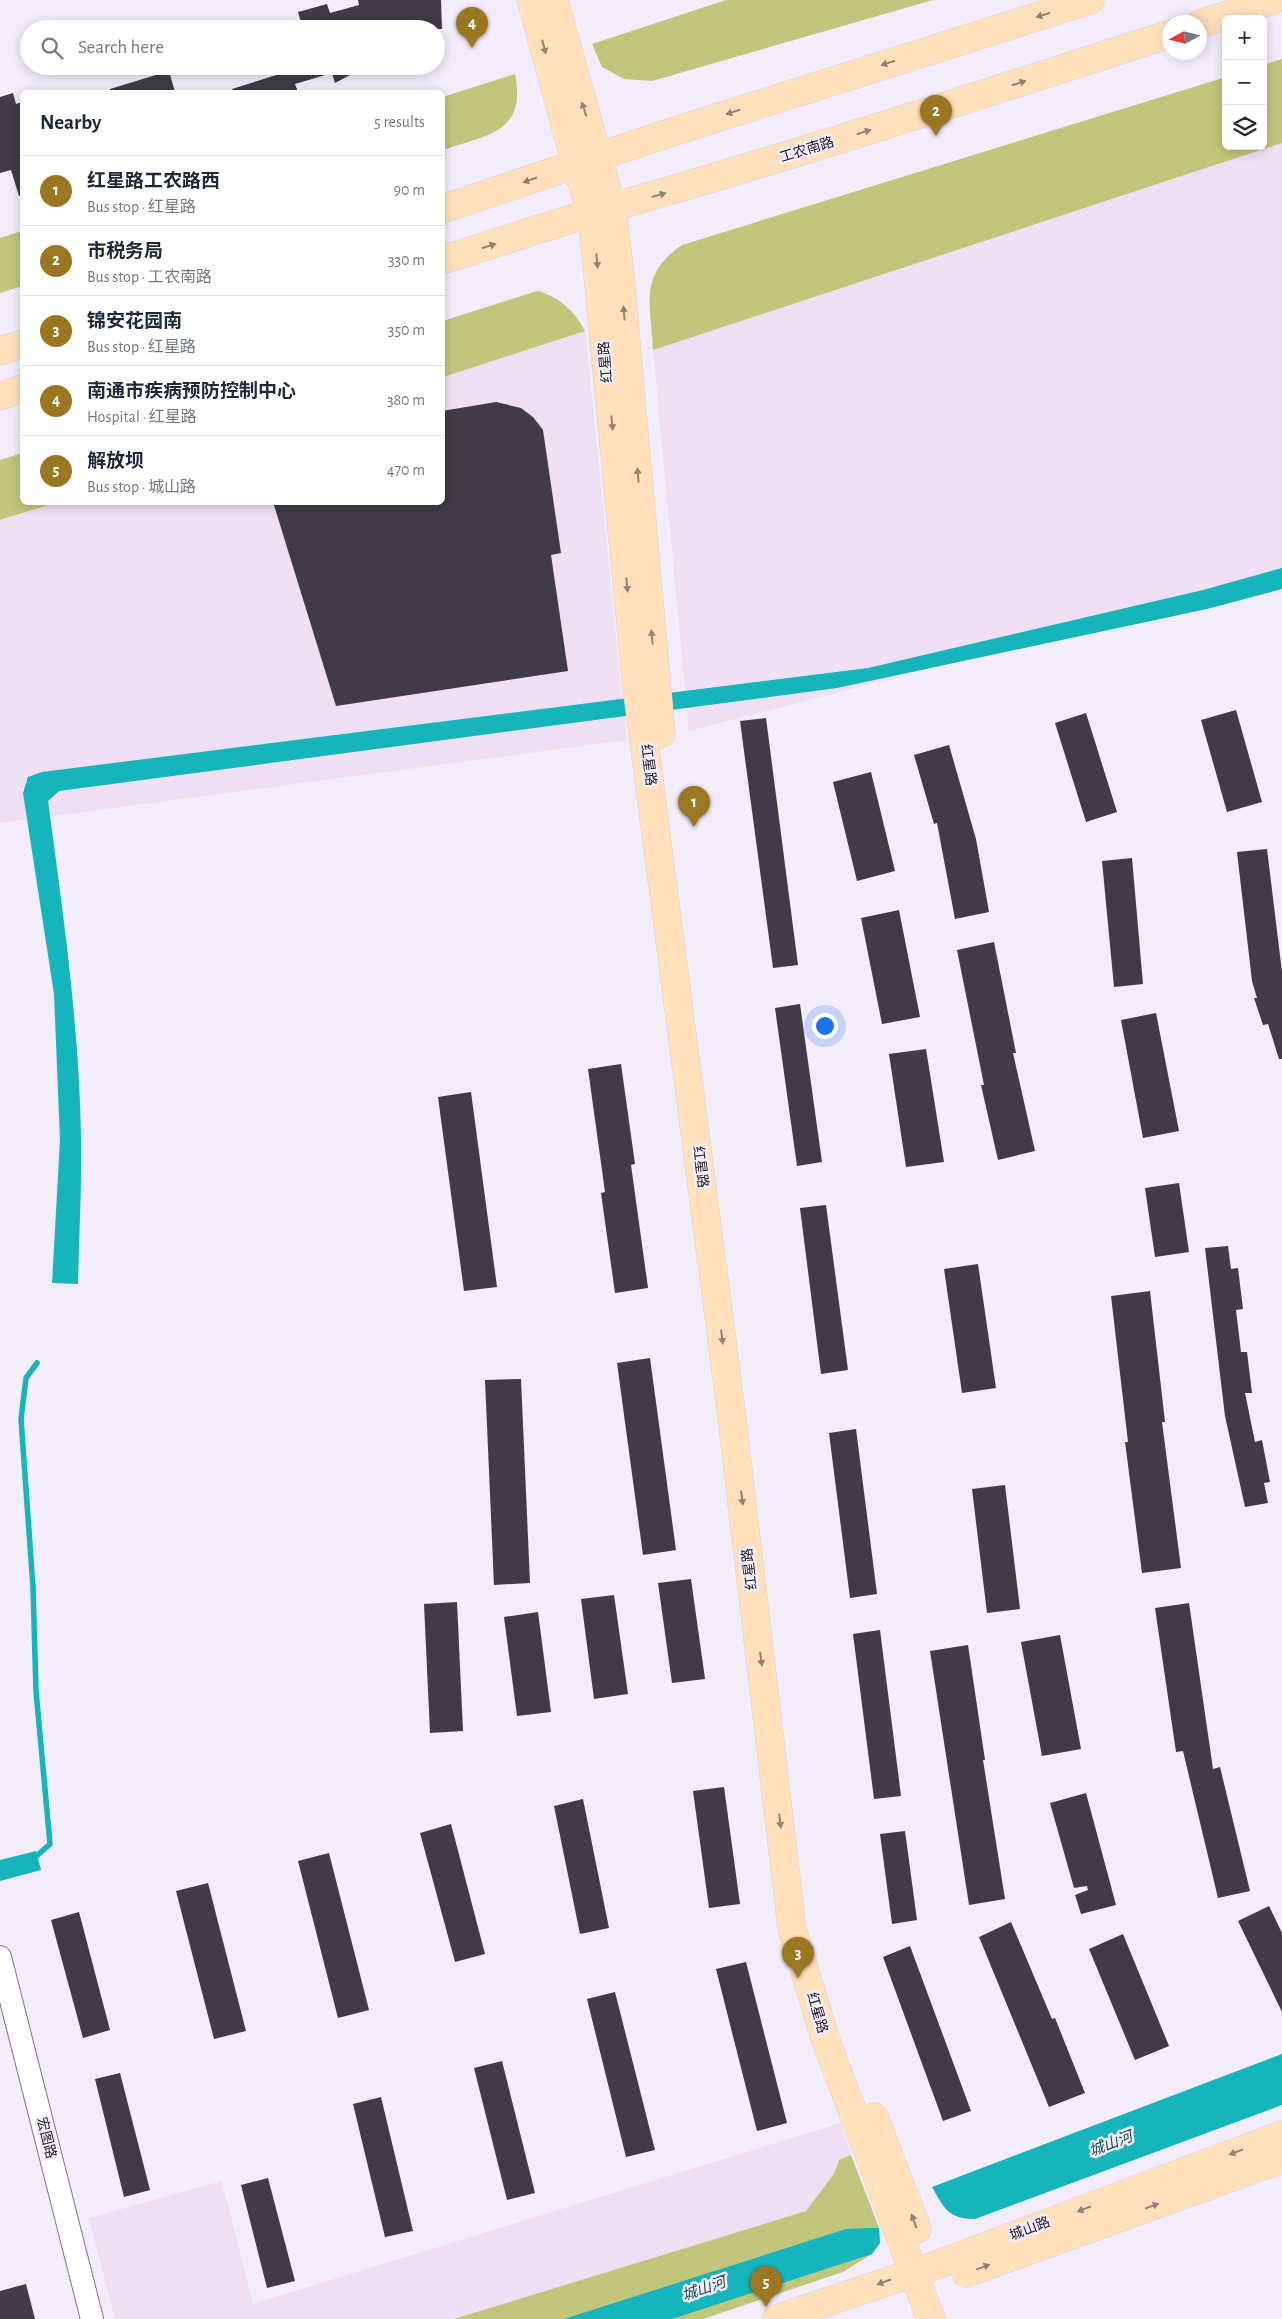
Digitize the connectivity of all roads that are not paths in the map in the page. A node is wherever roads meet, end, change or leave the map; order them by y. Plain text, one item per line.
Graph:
1 (531, 0) edge
2 (554, 0) edge
3 (1090, 0) edge
4 (1273, 0) edge
5 (1207, 22) edge
6 (1162, 37) edge
7 (587, 160) junction
8 (445, 208) edge
9 (602, 210) junction
10 (445, 259) edge
11 (20, 345) edge
12 (0, 351) edge
13 (20, 389) edge
14 (0, 396) edge
15 (0, 1956) edge
16 (1282, 2134) edge
17 (1282, 2159) edge
18 (925, 2278) junction
19 (92, 2319) edge
20 (776, 2319) edge
21 (833, 2319) edge
22 (931, 2319) edge
23 (951, 2319) edge

1 -> 7 main road, 红星路
7 -> 2 main road, 红星路
3 -> 7 main road
4 - 5 main road
9 -> 6 main road, 工农南路
7 -> 8 main road
7 - 9 main road, 红星路
10 -> 9 main road, 工农南路
9 - 18 main road, 红星路
11 - 12 main road
13 - 14 main road
15 - 19 street, 宏图路
16 -> 18 main road, 城山路
18 -> 17 main road, 城山路
18 -> 20 main road, 城山路
18 - 21 main road, 城山路
18 - 22 main road, 红星路
18 - 23 main road, 红星路

